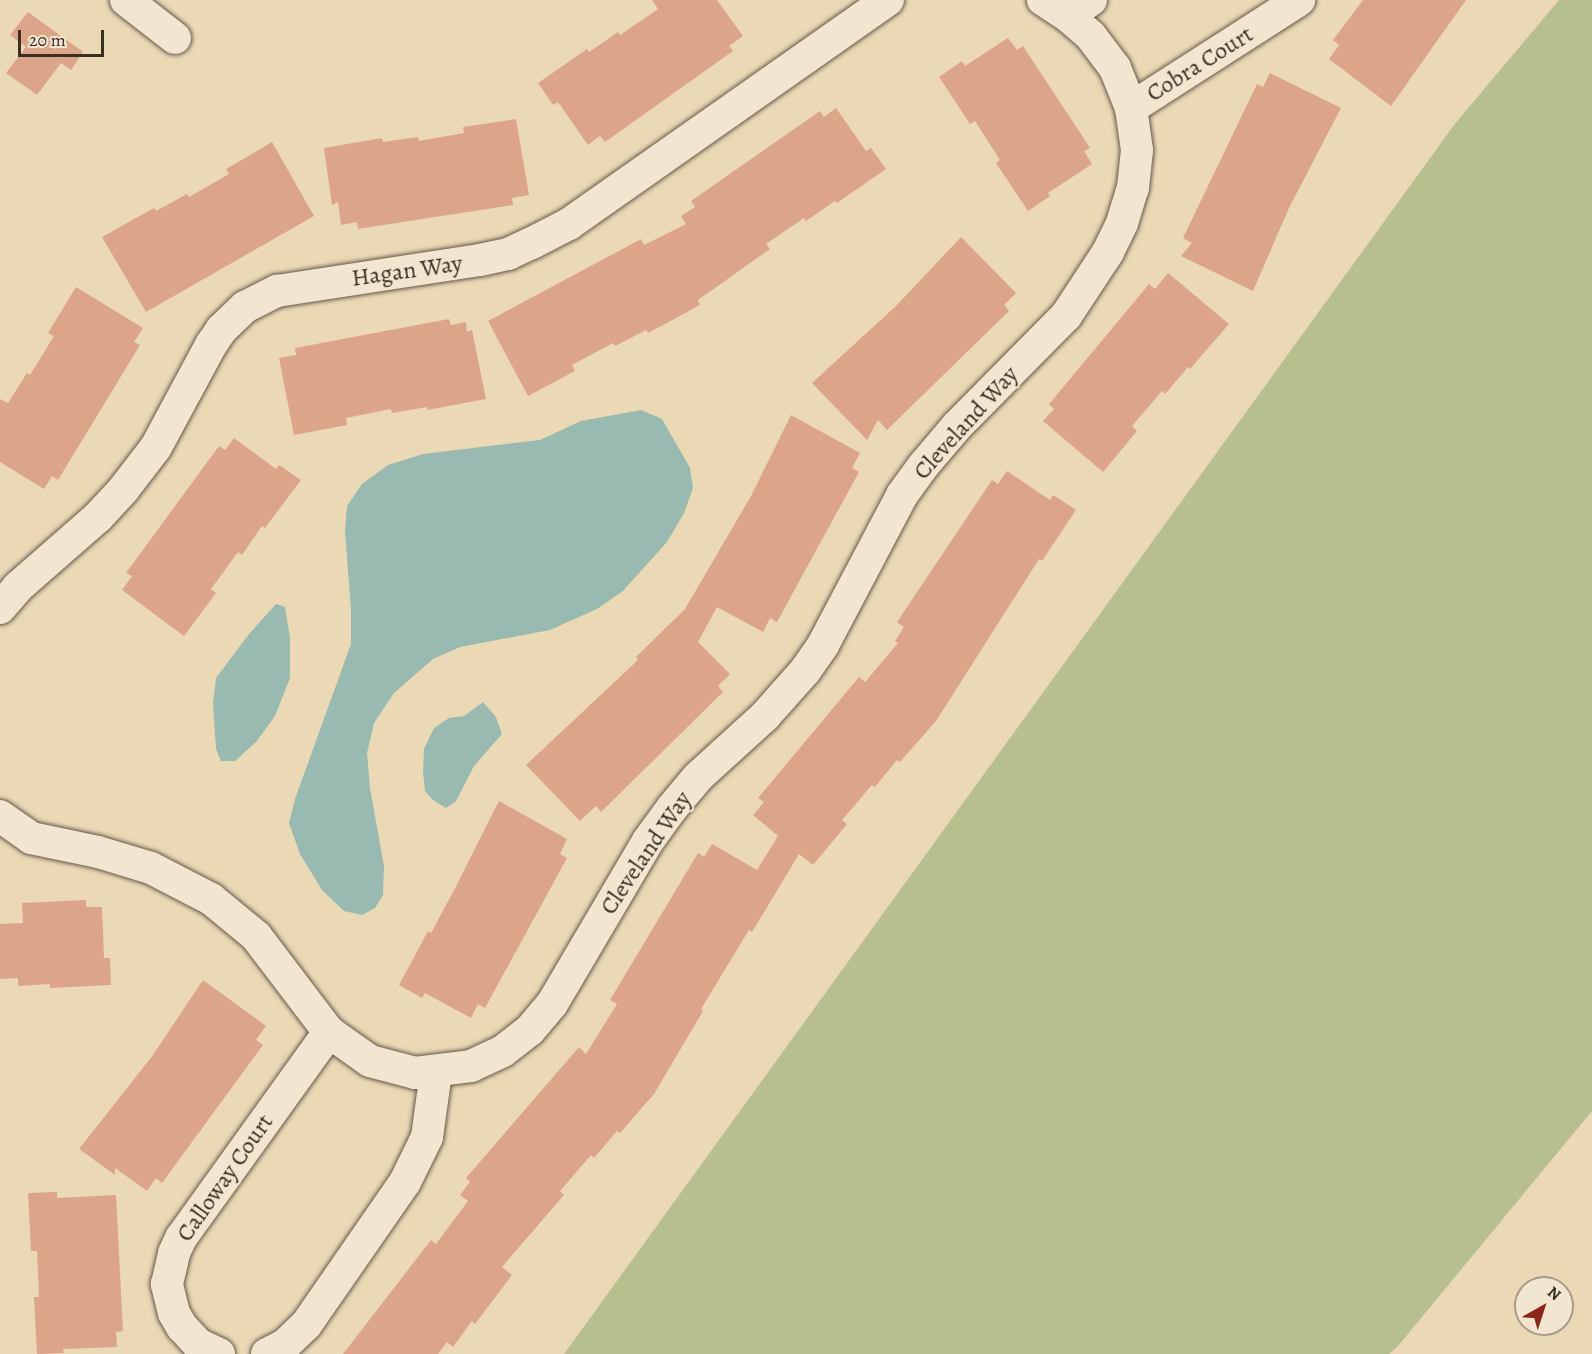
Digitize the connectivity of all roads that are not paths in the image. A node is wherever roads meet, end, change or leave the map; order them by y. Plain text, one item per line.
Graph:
1 (126, 0) edge
2 (888, 0) edge
3 (1299, 0) edge
4 (1067, 5) edge
5 (175, 38) dead end
6 (1131, 108) junction
7 (0, 608) edge
8 (0, 816) edge
9 (31, 838) junction
10 (0, 843) edge
11 (329, 1032) junction
12 (436, 1072) junction
13 (219, 1354) edge
14 (267, 1354) edge

1 - 5 street
2 - 7 street, Hagan Way
3 - 6 street, Cobra Court
4 - 6 street
6 - 12 street, Cleveland Way
8 - 9 street, Cleveland Way
9 - 10 street, Cleveland Way
9 - 11 street, Cleveland Way
11 - 12 street, Cleveland Way
11 - 13 street, Calloway Court
12 - 14 street

